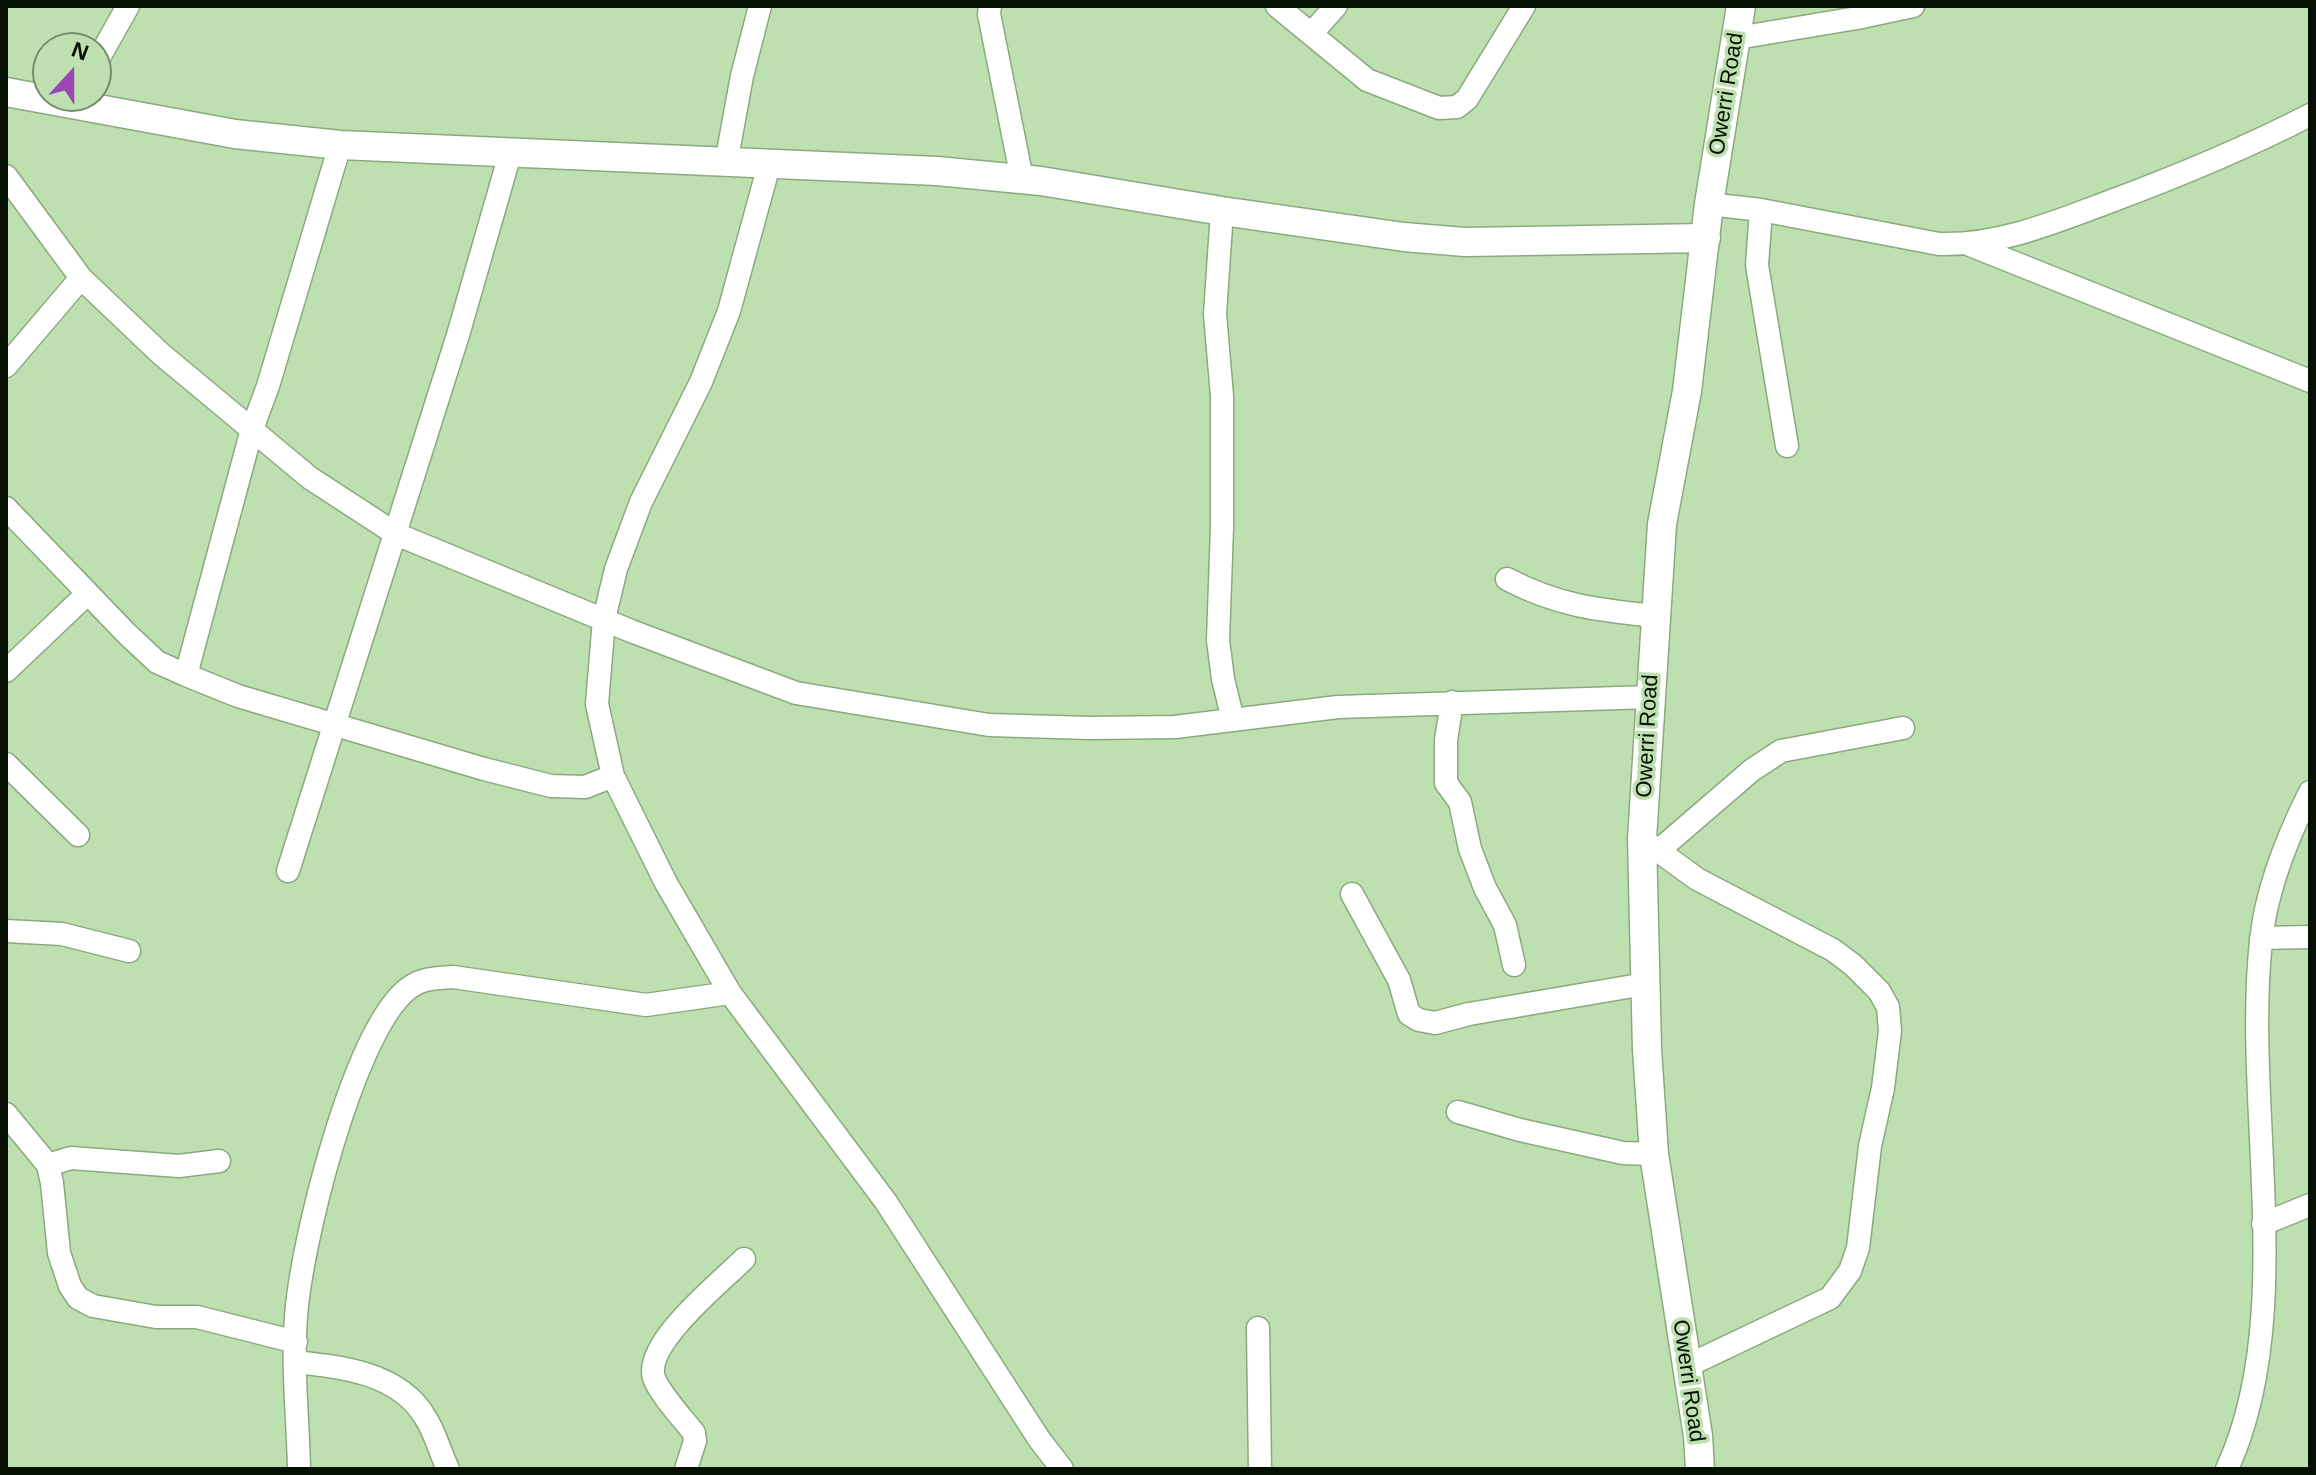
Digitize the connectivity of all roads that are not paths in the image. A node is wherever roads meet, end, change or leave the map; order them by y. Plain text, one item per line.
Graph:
1 (128, 6) edge
2 (760, 6) edge
3 (990, 6) edge
4 (1277, 6) edge
5 (1336, 6) edge
6 (1524, 6) edge
7 (1741, 6) edge
8 (1913, 6) edge
9 (112, 34) edge
10 (1311, 34) junction
11 (1737, 38) junction
12 (6, 92) edge
13 (32, 95) edge
14 (112, 108) edge
15 (2310, 115) edge
16 (340, 145) junction
17 (510, 154) junction
18 (726, 163) junction
19 (769, 165) junction
20 (6, 176) edge
21 (1022, 179) junction
22 (1709, 204) junction
23 (1761, 210) junction
24 (1222, 211) junction
25 (1706, 238) junction
26 (1969, 245) junction
27 (81, 278) junction
28 (6, 366) edge
29 (2310, 381) edge
30 (252, 429) junction
31 (1787, 446) dead end
32 (6, 508) edge
33 (396, 534) junction
34 (1507, 579) dead end
35 (87, 594) junction
36 (1655, 616) junction
37 (604, 619) junction
38 (6, 671) edge
39 (186, 675) junction
40 (1650, 697) junction
41 (1452, 702) junction
42 (1233, 720) junction
43 (335, 724) junction
44 (1903, 728) dead end
45 (6, 764) edge
46 (613, 776) junction
47 (2310, 792) edge
48 (78, 835) dead end
49 (1650, 845) junction
50 (288, 871) dead end
51 (1352, 894) dead end
52 (6, 931) edge
53 (2310, 937) edge
54 (2261, 938) junction
55 (129, 951) dead end
56 (1514, 965) dead end
57 (1645, 984) junction
58 (730, 993) junction
59 (1458, 1112) dead end
60 (6, 1114) edge
61 (1654, 1154) junction
62 (219, 1161) dead end
63 (48, 1165) junction
64 (2310, 1205) edge
65 (2263, 1224) junction
66 (744, 1259) dead end
67 (1258, 1328) dead end
68 (296, 1352) junction
69 (1687, 1366) junction
70 (299, 1469) edge
71 (448, 1469) edge
72 (686, 1469) edge
73 (1062, 1469) edge
74 (1260, 1469) edge
75 (1700, 1469) edge
76 (2227, 1469) edge

1 - 9 street
2 - 18 street
3 - 21 street
4 - 10 street
5 - 10 street
6 - 10 street
7 - 11 main road, Owerri Road
8 - 11 street
11 - 22 main road, Owerri Road
12 - 13 main road
14 - 16 main road
15 - 26 street
16 - 17 main road
16 - 30 street
17 - 18 main road
17 - 33 street
18 - 19 main road
19 - 21 main road
19 - 37 street
20 - 27 street
21 - 24 main road
22 - 23 street
22 - 25 main road, Owerri Road
23 - 26 street
23 - 31 street
24 - 25 main road
24 - 42 street
25 - 36 main road, Owerri Road
26 - 29 street
27 - 28 street
27 - 30 street
30 - 33 street
30 - 39 street
32 - 35 street
33 - 37 street
33 - 43 street
34 - 36 street
35 - 38 street
35 - 39 street
36 - 40 main road, Owerri Road
37 - 42 street
37 - 46 street
39 - 43 street
40 - 41 street
40 - 49 main road, Owerri Road
41 - 42 street
41 - 56 street
43 - 46 street
43 - 50 street
44 - 49 street
45 - 48 street
46 - 58 street
47 - 54 street
49 - 57 main road, Owerri Road
49 - 69 street
51 - 57 street
52 - 55 street
53 - 54 street
54 - 65 street
57 - 61 main road, Owerri Road
58 - 68 street
58 - 73 street
59 - 61 street
60 - 63 street
61 - 69 main road, Owerri Road
62 - 63 street
63 - 68 street
64 - 65 street
65 - 76 street
66 - 72 street
67 - 74 street
68 - 70 street
68 - 71 street
69 - 75 main road, Owerri Road

